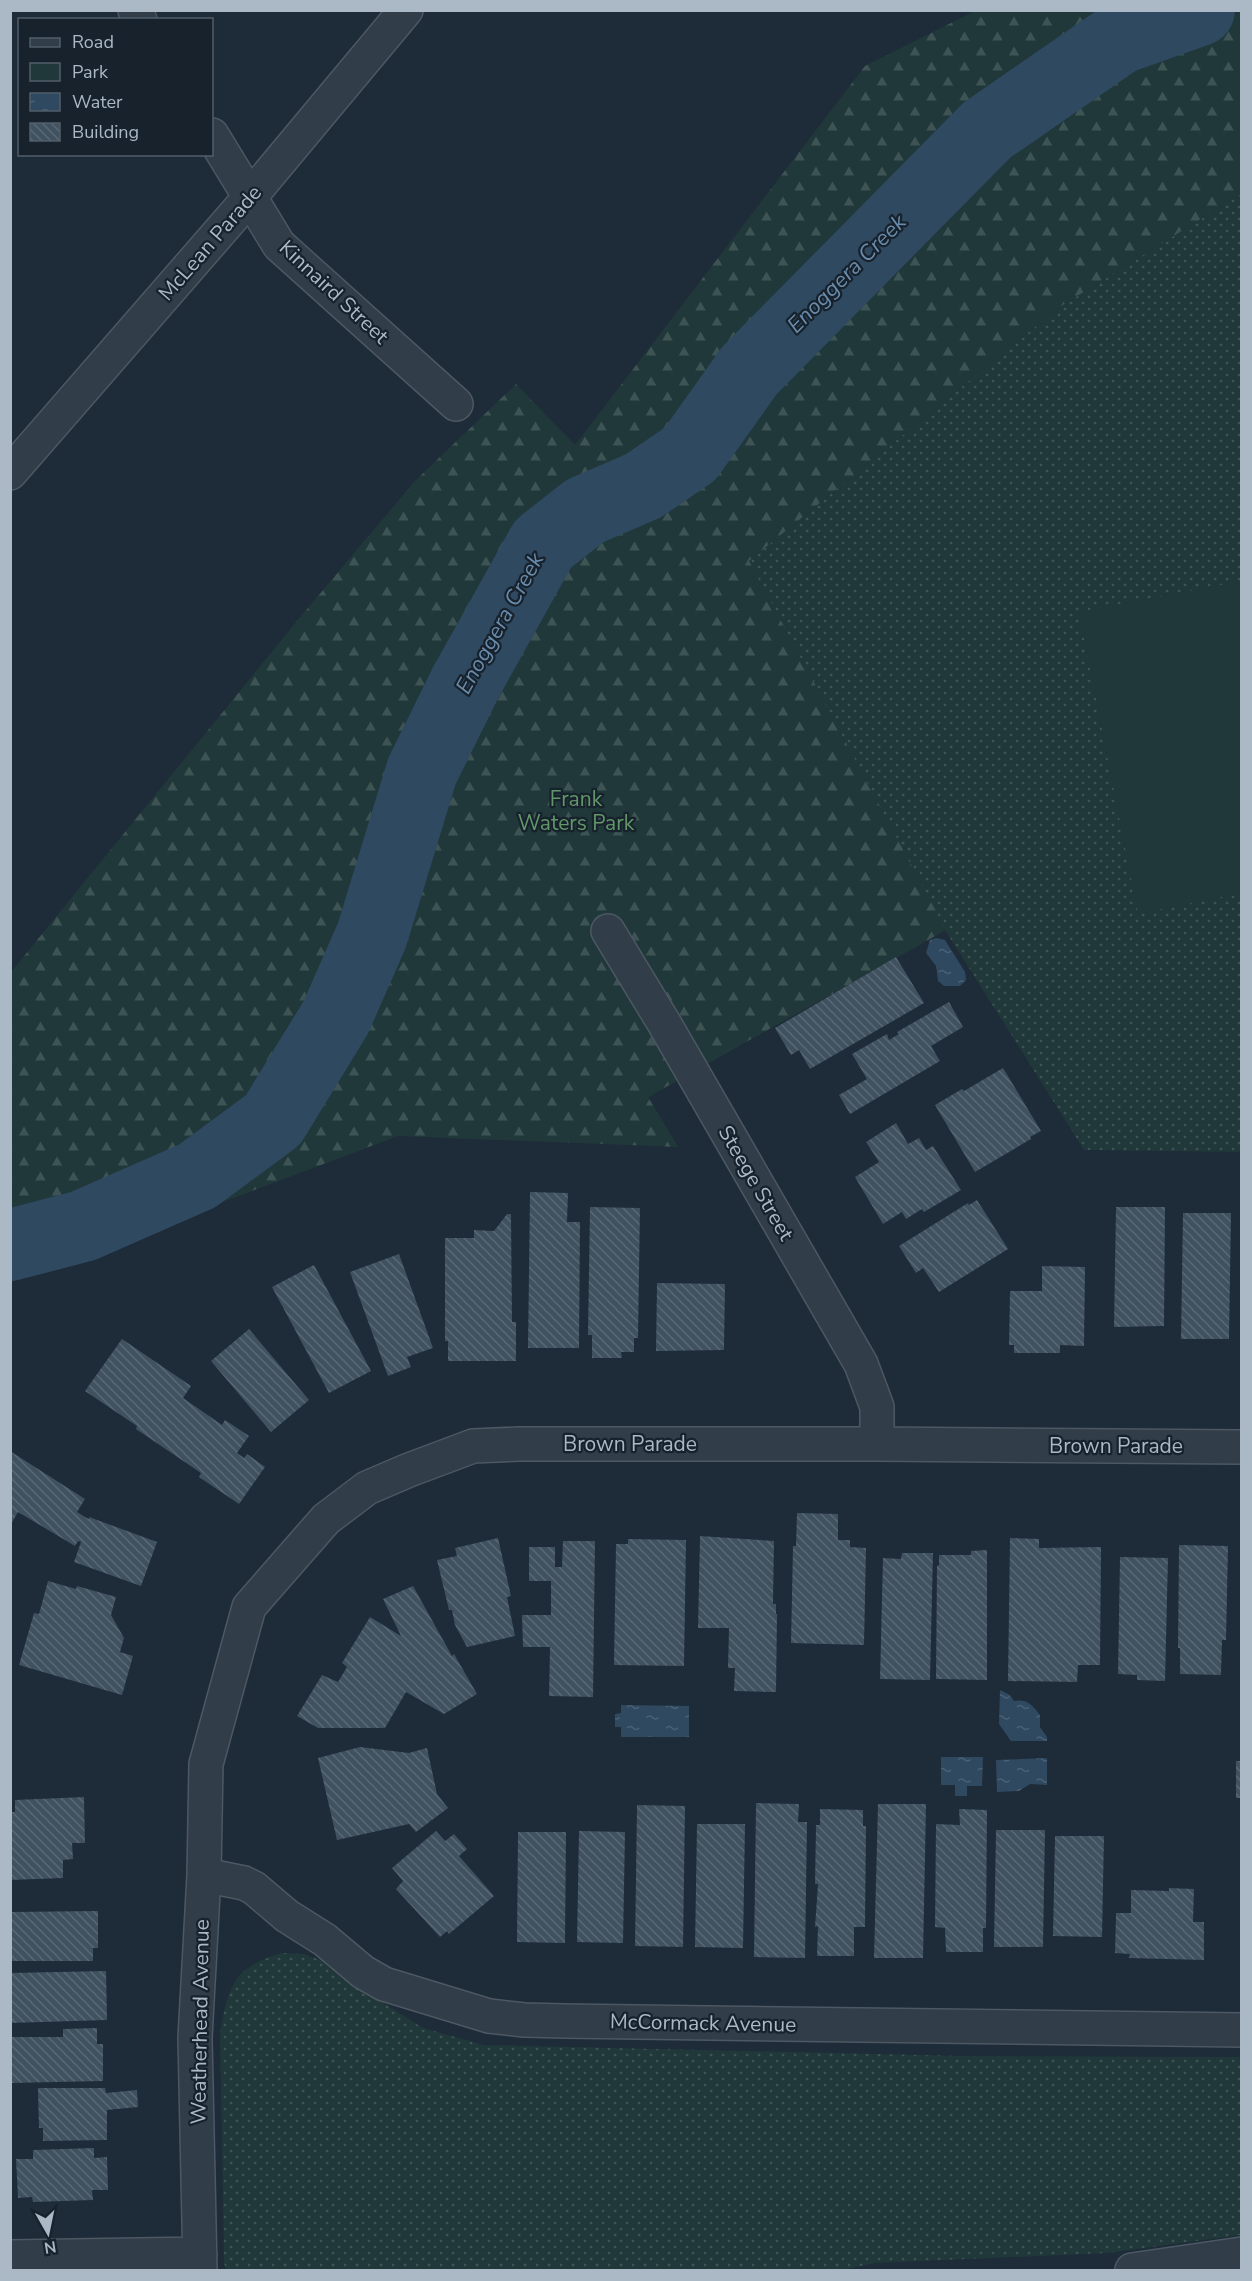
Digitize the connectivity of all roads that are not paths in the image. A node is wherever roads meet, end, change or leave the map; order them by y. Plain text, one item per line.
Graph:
1 (406, 10) edge
2 (213, 137) edge
3 (250, 197) junction
4 (456, 404) dead end
5 (10, 473) edge
6 (608, 931) dead end
7 (877, 1444) junction
8 (1242, 1447) edge
9 (206, 1774) joint
10 (204, 1875) junction
11 (1242, 2030) edge
12 (1242, 2254) edge
13 (10, 2258) edge
14 (200, 2262) edge
15 (1132, 2271) edge

1 - 3 street, McLean Parade
2 - 3 street, Kinnaird Street
3 - 4 street, Kinnaird Street
3 - 5 street, McLean Parade
6 - 7 street, Steege Street
7 - 8 street, Brown Parade
7 - 9 street, Brown Parade
9 - 10 street, Weatherhead Avenue
10 - 11 street, McCormack Avenue
10 - 14 street, Weatherhead Avenue
12 - 15 street
13 - 14 street

